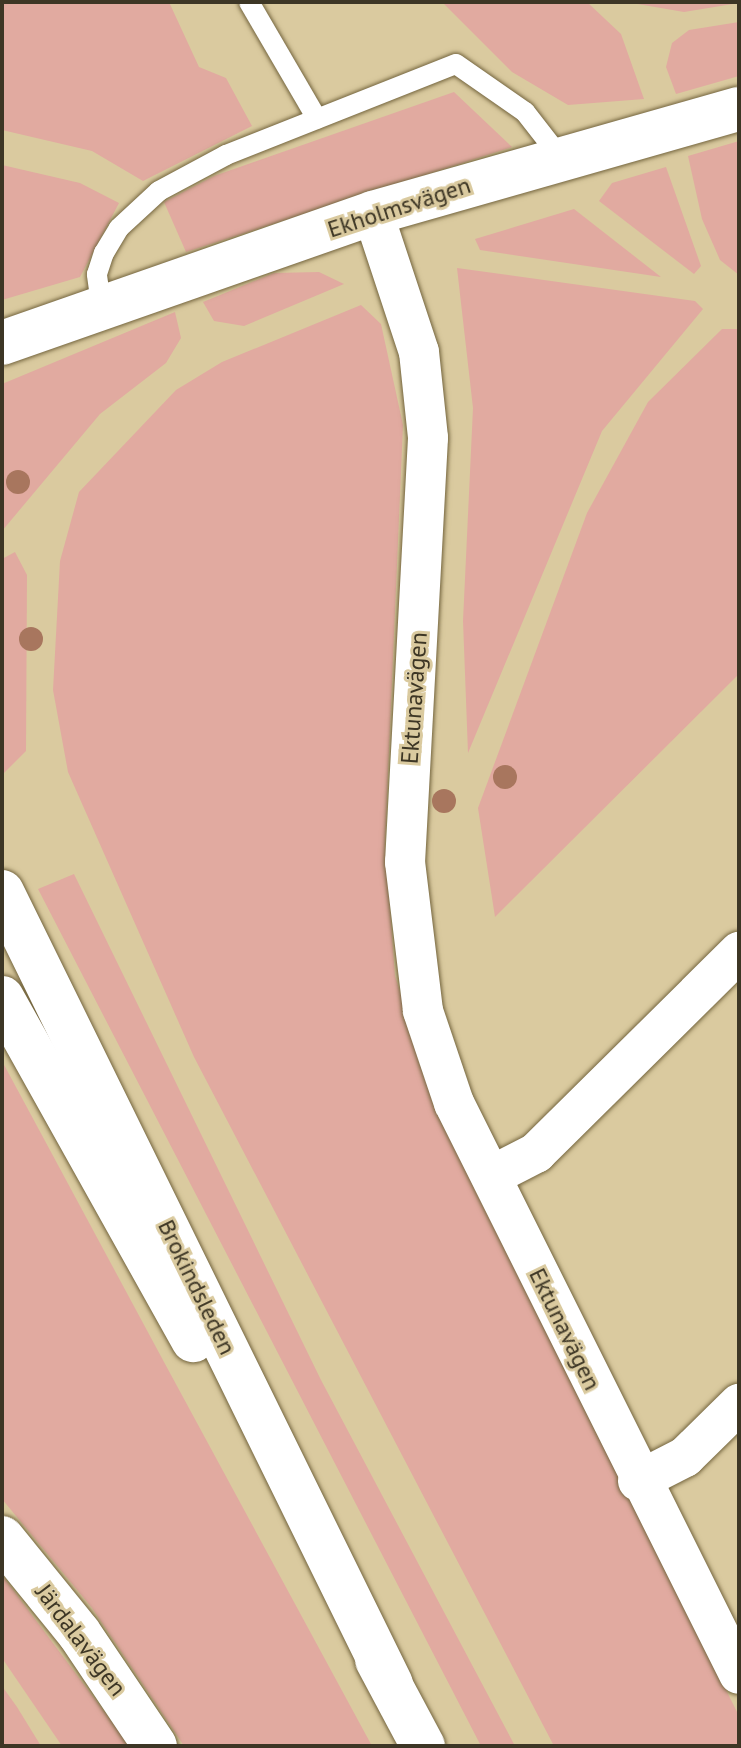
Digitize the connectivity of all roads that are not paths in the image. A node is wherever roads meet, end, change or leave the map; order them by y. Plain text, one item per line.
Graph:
1 (249, 2) edge
2 (739, 109) edge
3 (317, 119) junction
4 (560, 157) junction
5 (373, 213) junction
6 (83, 318) junction
7 (2, 343) edge
8 (2, 358) edge
9 (2, 892) edge
10 (739, 952) edge
11 (2, 998) edge
12 (491, 1176) junction
13 (739, 1404) edge
14 (638, 1481) junction
15 (2, 1538) edge
16 (739, 1674) edge
17 (391, 1684) junction
18 (155, 1746) edge
19 (423, 1746) edge

1 - 3 lane
2 - 4 main road, Ekholmsvägen
3 - 4 lane
3 - 6 lane
4 - 5 main road, Ekholmsvägen
5 - 6 main road, Ekholmsvägen
5 - 12 street, Ektunavägen
6 - 7 main road, Ekholmsvägen
6 - 8 main road, Ekholmsvägen
9 - 17 main road, Brokindsleden
10 - 12 street
11 - 17 main road, Brokindsleden
12 - 14 street, Ektunavägen
13 - 14 street
14 - 16 street, Ektunavägen
15 - 18 main road, Järdalavägen
17 - 19 main road, Brokindsleden

